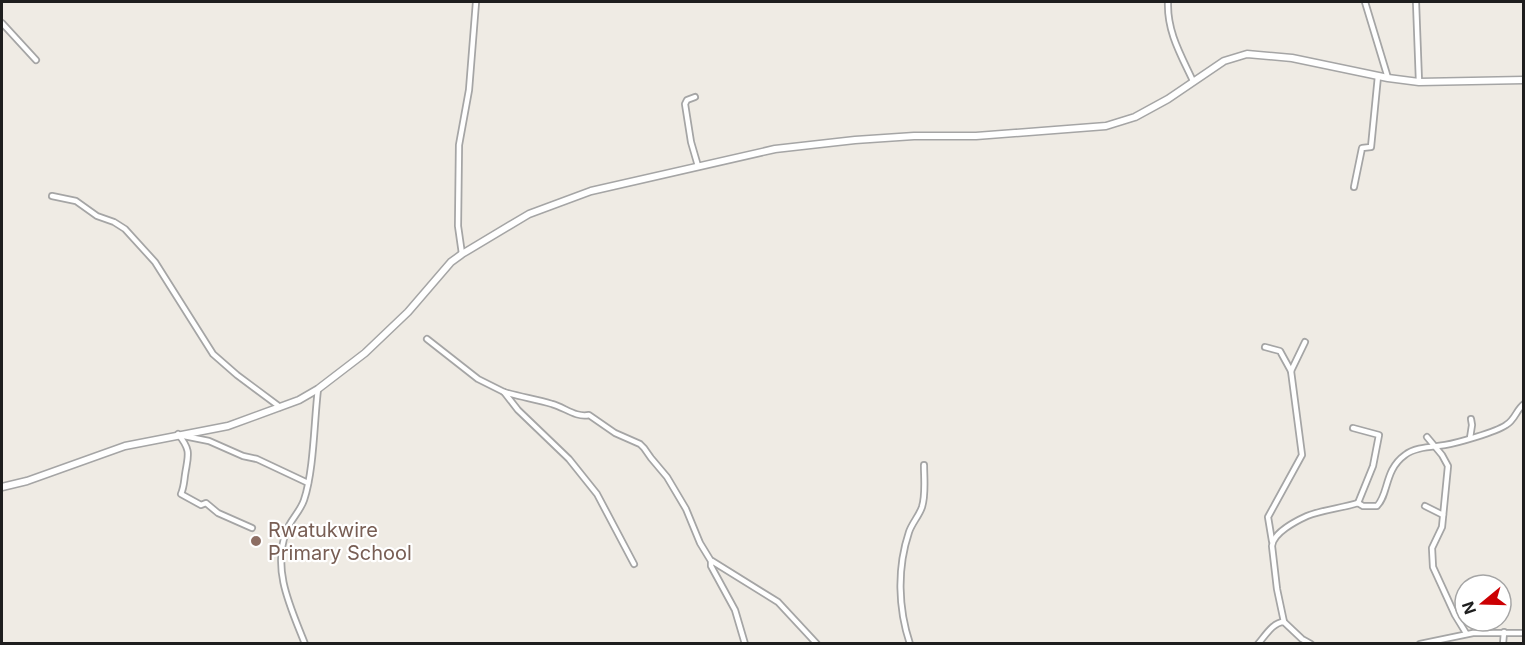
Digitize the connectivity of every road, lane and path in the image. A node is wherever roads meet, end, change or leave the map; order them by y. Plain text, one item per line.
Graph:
1 (476, 2) edge
2 (1168, 2) edge
3 (1365, 2) edge
4 (1416, 2) edge
5 (2, 22) edge
6 (36, 60) dead end
7 (1378, 76) junction
8 (1388, 78) junction
9 (1524, 80) edge
10 (1193, 81) junction
11 (1419, 82) junction
12 (695, 97) dead end
13 (698, 166) junction
14 (1354, 187) dead end
15 (52, 196) dead end
16 (462, 254) junction
17 (427, 339) dead end
18 (1305, 342) dead end
19 (1265, 347) dead end
20 (1291, 371) junction
21 (318, 389) junction
22 (504, 392) junction
23 (1524, 404) edge
24 (280, 407) junction
25 (1471, 419) dead end
26 (1353, 428) dead end
27 (178, 434) junction
28 (1427, 437) dead end
29 (1470, 438) junction
30 (1436, 446) junction
31 (924, 465) dead end
32 (308, 483) junction
33 (2, 487) edge
34 (1358, 503) junction
35 (1425, 506) dead end
36 (1443, 515) junction
37 (252, 528) dead end
38 (1272, 541) junction
39 (711, 561) junction
40 (634, 564) dead end
41 (1453, 611) edge
42 (1284, 622) junction
43 (1466, 633) edge
44 (305, 644) edge
45 (745, 644) edge
46 (817, 644) edge
47 (910, 644) edge
48 (1258, 644) edge
49 (1311, 644) edge
50 (1420, 644) edge

1 - 16 street
2 - 10 street
3 - 8 street
4 - 11 street
5 - 6 street
7 - 8 street
7 - 10 street
7 - 14 street
8 - 11 street
9 - 11 street
10 - 13 street
12 - 13 street
13 - 16 street
15 - 24 street
16 - 21 street
17 - 22 street
18 - 20 street
19 - 20 street
20 - 38 street
21 - 24 street
21 - 32 street
22 - 39 street
22 - 40 street
23 - 29 street
24 - 27 street
25 - 29 street
26 - 34 street
27 - 32 street
27 - 33 street
27 - 37 street
28 - 30 street
29 - 30 street
30 - 34 street
30 - 36 street
31 - 47 street
32 - 44 street
34 - 38 street
35 - 36 street
36 - 41 street
38 - 42 street
39 - 45 street
39 - 46 street
42 - 48 street
42 - 49 street
43 - 50 street

